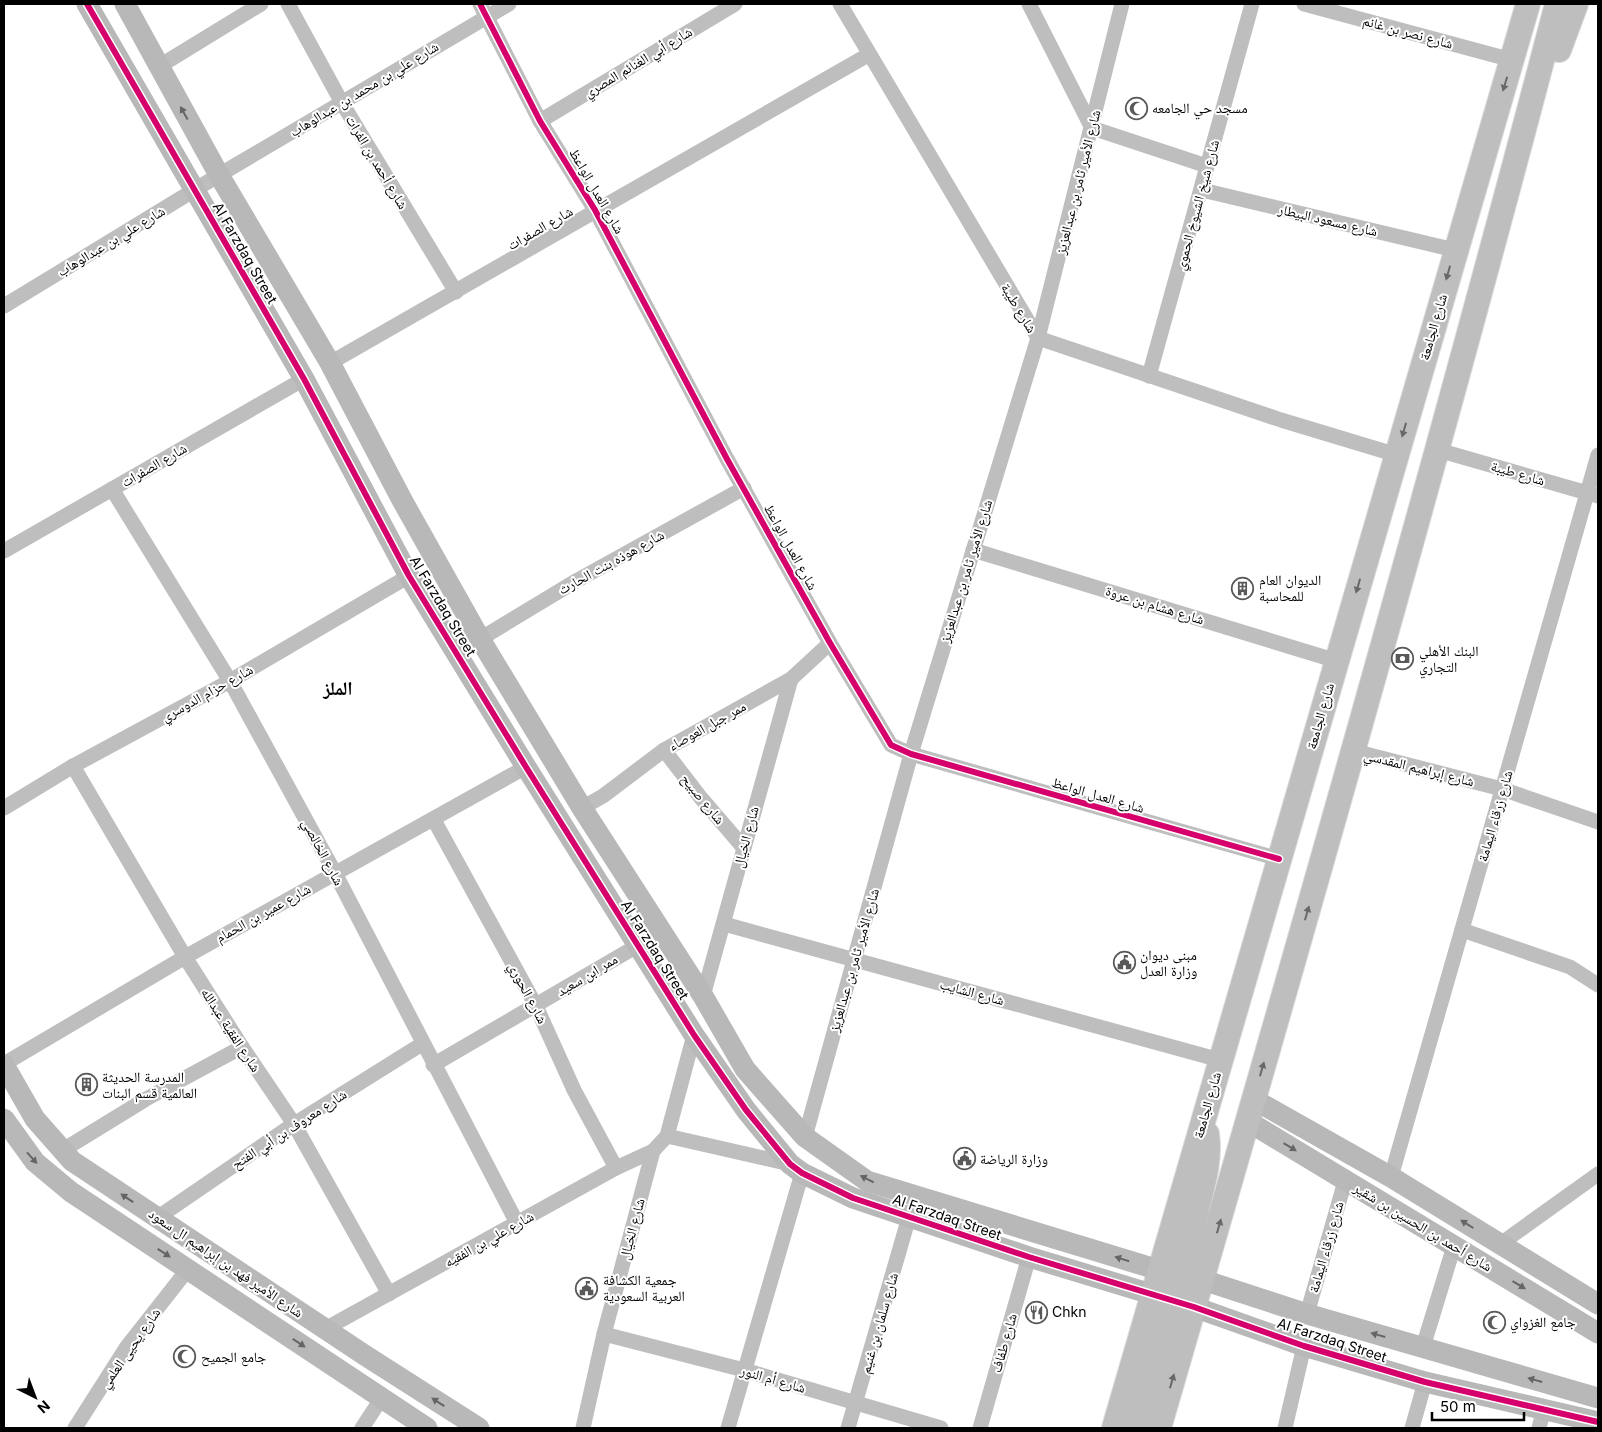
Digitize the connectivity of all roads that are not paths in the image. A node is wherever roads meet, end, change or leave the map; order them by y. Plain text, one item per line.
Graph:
1 (87, 4) edge
2 (125, 4) edge
3 (261, 4) edge
4 (288, 4) edge
5 (509, 4) edge
6 (735, 4) edge
7 (840, 4) edge
8 (1029, 4) edge
9 (1122, 4) edge
10 (1252, 4) edge
11 (1304, 4) edge
12 (1528, 4) edge
13 (1557, 4) edge
14 (1576, 4) edge
15 (483, 10) edge
16 (868, 55) junction
17 (1512, 60) junction
18 (158, 67) junction
19 (342, 103) junction
20 (540, 121) junction
21 (1092, 128) junction
22 (1207, 166) junction
23 (219, 175) junction
24 (1202, 190) junction
25 (194, 191) junction
26 (1504, 205) junction
27 (595, 210) junction
28 (1455, 250) junction
29 (456, 292) junction
30 (4, 306) edge
31 (1038, 338) junction
32 (330, 363) junction
33 (1149, 376) junction
34 (304, 379) junction
35 (1438, 450) junction
36 (1397, 454) junction
37 (1598, 455) edge
38 (744, 488) junction
39 (112, 489) junction
40 (1593, 495) edge
41 (973, 550) junction
42 (4, 551) edge
43 (409, 576) junction
44 (480, 639) junction
45 (830, 643) junction
46 (1336, 661) junction
47 (791, 679) junction
48 (230, 681) junction
49 (664, 750) junction
50 (1354, 751) junction
51 (911, 754) junction
52 (73, 766) junction
53 (526, 767) junction
54 (1502, 789) junction
55 (4, 808) edge
56 (582, 808) junction
57 (434, 820) junction
58 (1598, 822) edge
59 (743, 846) junction
60 (1278, 859) junction
61 (335, 873) junction
62 (724, 924) junction
63 (1462, 930) junction
64 (637, 946) junction
65 (185, 957) junction
66 (854, 960) junction
67 (1598, 985) edge
68 (703, 996) junction
69 (536, 1006) junction
70 (694, 1035) junction
71 (422, 1044) junction
72 (242, 1048) junction
73 (1220, 1060) junction
74 (4, 1065) edge
75 (433, 1065) junction
76 (1251, 1110) junction
77 (4, 1119) edge
78 (294, 1124) junction
79 (667, 1136) junction
80 (805, 1137) junction
81 (63, 1150) junction
82 (654, 1151) junction
83 (616, 1168) junction
84 (796, 1168) junction
85 (1598, 1174) edge
86 (1391, 1177) junction
87 (1345, 1180) junction
88 (909, 1217) junction
89 (157, 1218) junction
90 (517, 1223) junction
91 (1499, 1245) junction
92 (1454, 1246) junction
93 (1029, 1257) junction
94 (188, 1269) junction
95 (1181, 1275) junction
96 (389, 1294) junction
97 (1590, 1300) edge
98 (1173, 1301) junction
99 (1307, 1314) junction
100 (1572, 1317) junction
101 (325, 1329) junction
102 (1598, 1333) edge
103 (604, 1334) junction
104 (1304, 1346) junction
105 (1423, 1348) junction
106 (744, 1370) junction
107 (1425, 1382) junction
108 (1598, 1398) edge
109 (382, 1399) junction
110 (855, 1404) junction
111 (1541, 1418) edge
112 (1598, 1422) edge
113 (76, 1428) edge
114 (362, 1428) edge
115 (427, 1428) edge
116 (479, 1428) edge
117 (583, 1428) edge
118 (728, 1428) edge
119 (848, 1428) edge
120 (941, 1428) edge
121 (980, 1428) edge
122 (1114, 1428) edge
123 (1138, 1428) edge
124 (1158, 1428) edge
125 (1285, 1428) edge
126 (1412, 1428) edge

1 - 25 street, Al Farzdaq Street
2 - 18 street, Al Farzdaq Street
3 - 18 street
4 - 19 street, شارع أحمد بن الفرات
5 - 15 street, شارع علي بن محمد بن عبدالوهاب
6 - 20 street, شارع أبي الغنائم المصري
7 - 16 street, شارع طيبة
8 - 21 street
9 - 21 street, شارع الأمير ثامر بن عبدالعزيز
10 - 22 street, شارع شيخ الشيوخ الحموي
11 - 17 street, شارع نصر بن غانم
12 - 17 main road, شارع الجامعة
13 - 26 main road, شارع الجامعة
14 - 26 main road
15 - 19 street, شارع علي بن محمد بن عبدالوهاب
15 - 20 street, شارع العدل الواعظ
16 - 27 street, شارع الصفرات
16 - 31 street, شارع طيبة
17 -> 28 main road, شارع الجامعة
23 -> 18 street, Al Farzdaq Street
19 - 23 street, شارع علي بن محمد بن عبدالوهاب
19 - 29 street, شارع أحمد بن الفرات
20 - 27 street, شارع العدل الواعظ
21 - 22 street
21 - 31 street, شارع الأمير ثامر بن عبدالعزيز
22 - 24 street, شارع شيخ الشيوخ الحموي
23 - 25 street, شارع علي بن عبدالوهاب
23 - 32 street, Al Farzdaq Street
24 - 28 street, شارع مسعود البيطار
24 - 33 street, شارع شيخ الشيوخ الحموي
25 - 30 street, شارع علي بن عبدالوهاب
25 - 34 street, Al Farzdaq Street
26 - 35 main road, شارع الجامعة
27 - 29 street, شارع الصفرات
27 - 38 street, شارع العدل الواعظ
28 -> 36 main road, شارع الجامعة
29 - 32 street, شارع الصفرات
31 - 33 street, شارع طيبة
31 - 41 street, شارع الأمير ثامر بن عبدالعزيز
32 - 44 street, Al Farzdaq Street
33 - 36 street, شارع طيبة
34 - 39 street, شارع الصفرات
34 - 43 street, Al Farzdaq Street
35 - 40 street, شارع طيبة
35 - 50 main road, شارع الجامعة
36 -> 46 main road, شارع الجامعة
37 - 40 street, شارع زرقاء اليمامة
38 - 44 street, شارع هوذه بنت الحارث
38 - 45 street, شارع العدل الواعظ
39 - 42 street, شارع الصفرات
39 - 48 street, شارع الخالصي
40 - 54 street, شارع زرقاء اليمامة
41 - 46 street, شارع هشام بن عروة
41 - 51 street, شارع الأمير ثامر بن عبدالعزيز
43 - 48 street, شارع حزام الدوسري
43 - 53 street, Al Farzdaq Street
44 - 56 street, Al Farzdaq Street
45 - 47 street, ممر جبل العوصاء
45 - 51 street, شارع العدل الواعظ
46 - 60 main road, شارع الجامعة
47 - 49 street, ممر جبل العوصاء
47 - 59 street, شارع الخيال
48 - 52 street, شارع حزام الدوسري
48 - 61 street, شارع الخالصي
49 - 56 street, ممر جبل العوصاء
49 - 59 street, شارع صبيح
50 - 54 street, شارع إبراهيم المقدسي
76 -> 50 main road, شارع الجامعة
51 - 60 street, شارع العدل الواعظ
51 - 66 street, شارع الأمير ثامر بن عبدالعزيز
52 - 55 street, شارع حزام الدوسري
52 - 65 street, شارع الفقية عبدالله
53 - 57 street, شارع عمير بن الحمام
53 - 64 street, Al Farzdaq Street
54 - 58 street, شارع إبراهيم المقدسي
54 - 63 street, شارع زرقاء اليمامة
56 - 68 street, Al Farzdaq Street
57 - 61 street, شارع عمير بن الحمام
57 - 69 street, شارع الحوري
59 - 62 street, شارع الخيال
60 - 73 main road, شارع الجامعة
61 - 65 street, شارع عمير بن الحمام
61 - 71 street, شارع الخالصي
62 - 66 street, شارع الشايب
62 - 68 street, شارع الخيال
63 - 67 street
63 - 86 street, شارع زرقاء اليمامة
64 - 69 street, ممر ابن سعيد
64 - 70 street, Al Farzdaq Street
65 - 72 street, شارع الفقية عبدالله
65 - 74 street, شارع عمير بن الحمام
66 - 73 street, شارع الشايب
66 - 80 street, شارع الأمير ثامر بن عبدالعزيز
68 - 80 street, Al Farzdaq Street
69 - 75 street, ممر ابن سعيد
69 - 83 street, شارع الحوري
70 - 79 street, شارع الخيال
70 - 84 street, Al Farzdaq Street
71 - 75 street, شارع الخالصي
71 - 78 street, شارع معروف بن أبي الفتح
72 - 78 street, شارع الفقية عبدالله
72 - 81 street
73 - 95 main road, شارع الجامعة
74 - 81 street, شارع الأمير فهد بن إبراهيم ال سعود
75 - 90 street, شارع الخالصي
76 - 86 street, شارع أحمد بن الحسين بن شقير
76 -> 87 street, شارع أحمد بن الحسين بن شقير
95 -> 76 main road, شارع الجامعة
77 -> 94 street, شارع الأمير فهد بن إبراهيم ال سعود
78 - 89 street, شارع معروف بن أبي الفتح
78 - 96 street, شارع الفقية عبدالله
79 - 82 street, شارع الخيال
79 - 84 street
95 -> 80 street, Al Farzdaq Street
89 -> 81 street, شارع الأمير فهد بن إبراهيم ال سعود
82 - 83 street, شارع علي بن الفقيه
82 - 103 street, شارع الخيال
83 - 90 street, شارع علي بن الفقيه
84 - 88 street, Al Farzdaq Street
84 - 106 street
85 - 91 street
91 -> 86 street, شارع أحمد بن الحسين بن شقير
87 - 92 street, شارع أحمد بن الحسين بن شقير
87 - 99 street, شارع زرقاء اليمامة
88 - 93 street, Al Farzdaq Street
88 - 110 street, شارع سلمان بن غنيم
89 - 101 street, شارع الأمير فهد بن إبراهيم ال سعود
90 - 96 street, شارع علي بن الفقيه
91 - 97 street, شارع أحمد بن الحسين بن شقير
92 -> 100 street, شارع أحمد بن الحسين بن شقير
92 - 105 street
93 - 98 street, Al Farzdaq Street
93 - 121 street, شارع طفاف
94 -> 109 street, شارع الأمير فهد بن إبراهيم ال سعود
94 - 113 street, شارع يحيى العلمي
95 - 98 main road, شارع الجامعة
95 - 98 main road, شارع الجامعة
95 - 99 street, Al Farzdaq Street
96 - 101 street, شارع علي بن الفقيه
97 - 100 street
98 - 104 street, Al Farzdaq Street
98 - 122 main road, شارع الجامعة
98 - 123 main road
124 -> 98 main road, شارع الجامعة
105 -> 99 street, Al Farzdaq Street
100 - 102 street, شارع أحمد بن الحسين بن شقير
116 -> 101 street, شارع الأمير فهد بن إبراهيم ال سعود
103 - 106 street, شارع أم النور
103 - 117 street, شارع الخيال
104 - 107 street, Al Farzdaq Street
104 - 125 street
108 -> 105 street, Al Farzdaq Street
106 - 110 street, شارع أم النور
106 - 118 street
107 - 111 street, Al Farzdaq Street
107 - 126 street
109 - 114 street
109 - 115 street, شارع الأمير فهد بن إبراهيم ال سعود
110 - 119 street, شارع سلمان بن غنيم
110 - 120 street, شارع أم النور
111 - 112 street, Al Farzdaq Street

